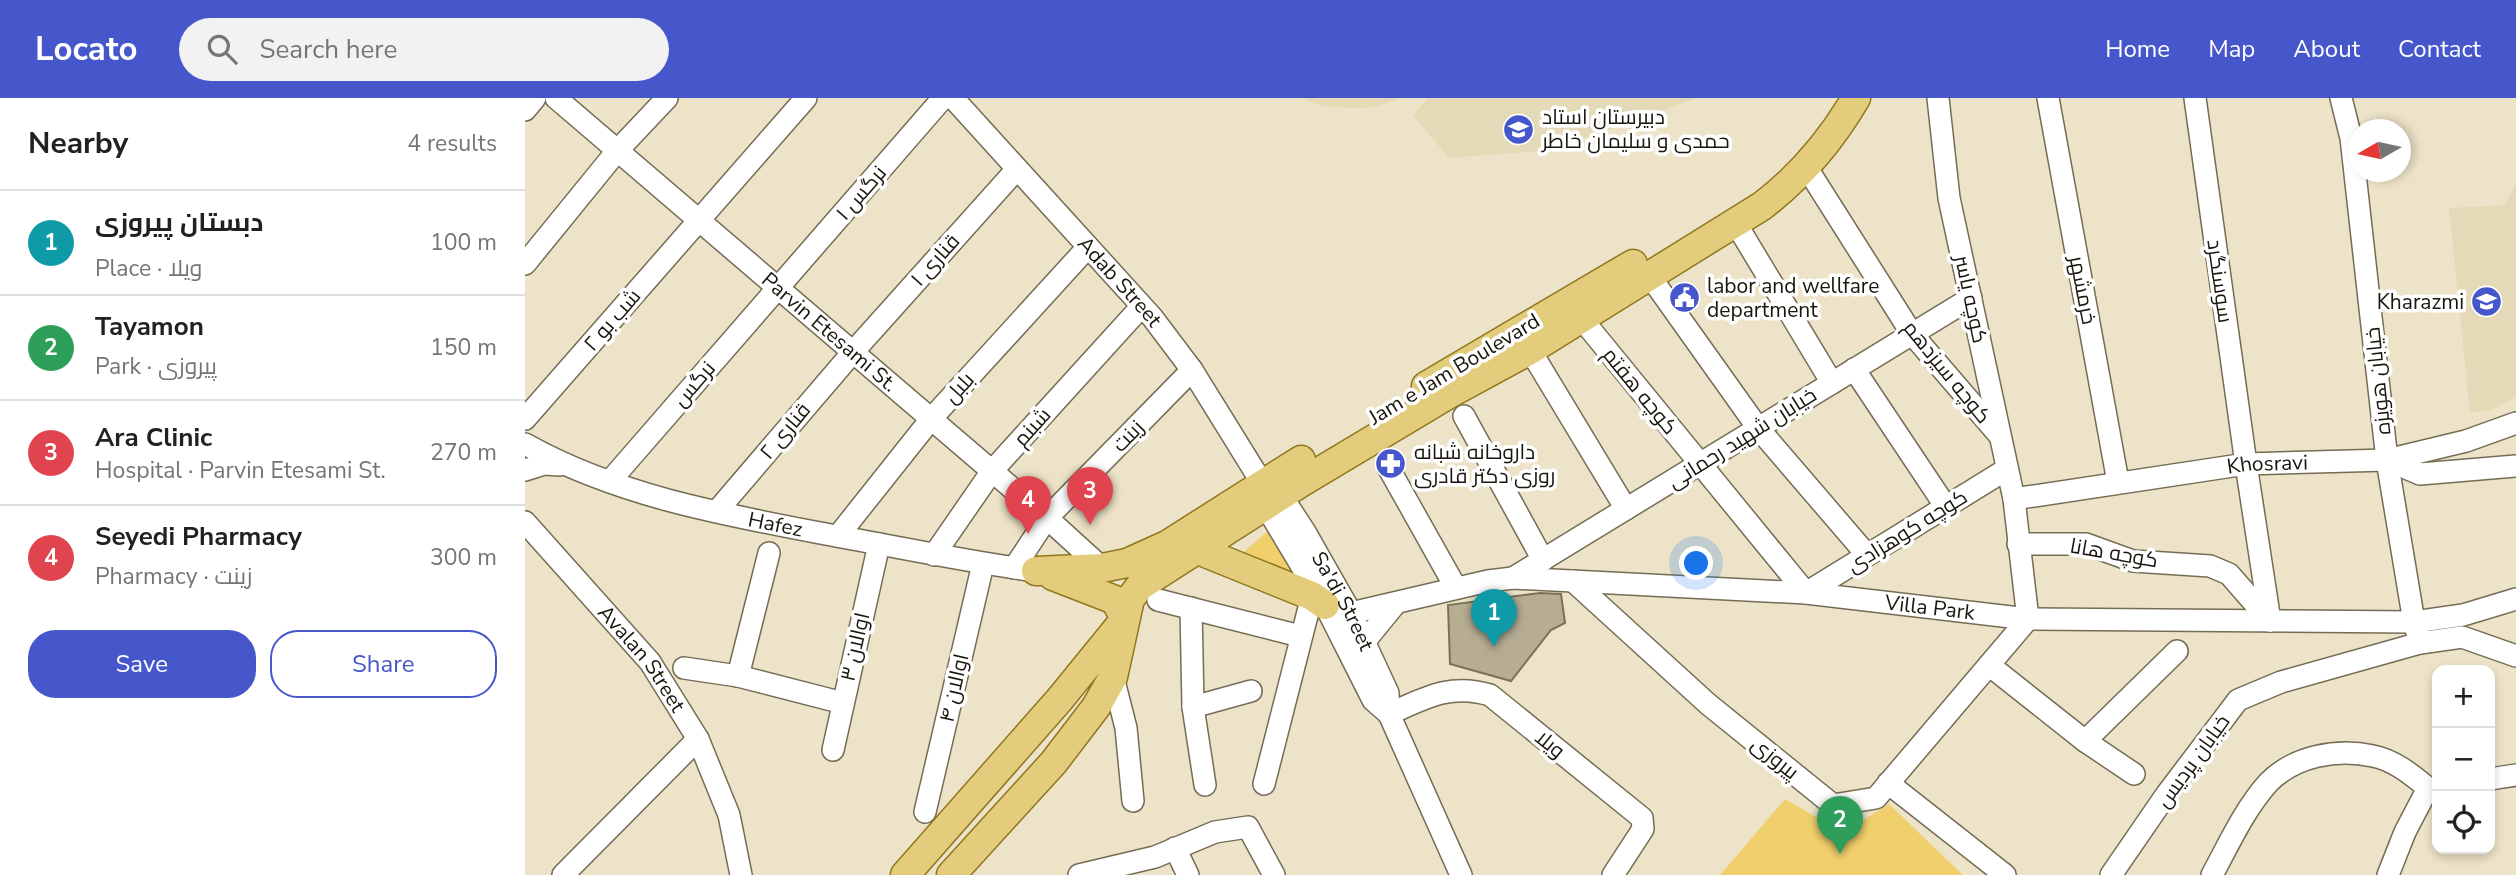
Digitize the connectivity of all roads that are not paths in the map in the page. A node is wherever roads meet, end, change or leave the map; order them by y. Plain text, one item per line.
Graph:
1 (535, 98) edge
2 (555, 98) edge
3 (667, 98) edge
4 (806, 98) edge
5 (943, 98) edge
6 (953, 98) edge
7 (1834, 98) edge
8 (1856, 98) edge
9 (1938, 98) edge
10 (2048, 98) edge
11 (2195, 98) edge
12 (2341, 98) edge
13 (525, 110) edge
14 (617, 151) junction
15 (1805, 165) junction
16 (1017, 169) junction
17 (699, 220) junction
18 (1735, 222) junction
19 (1088, 247) junction
20 (525, 264) edge
21 (1649, 275) junction
22 (778, 288) junction
23 (1971, 298) junction
24 (1141, 307) junction
25 (1575, 309) junction
26 (1912, 334) junction
27 (1530, 349) junction
28 (853, 352) junction
29 (1854, 369) junction
30 (1192, 370) junction
31 (1832, 383) junction
32 (1464, 416) dead end
33 (525, 419) edge
34 (931, 419) junction
35 (2516, 423) edge
36 (1758, 428) junction
37 (2000, 437) junction
38 (525, 444) edge
39 (2387, 460) junction
40 (1700, 463) junction
41 (2246, 464) junction
42 (562, 465) junction
43 (2516, 466) edge
44 (1388, 467) dead end
45 (2007, 469) junction
46 (525, 470) edge
47 (992, 471) junction
48 (610, 481) junction
49 (2119, 481) junction
50 (1269, 494) junction
51 (2014, 499) junction
52 (1945, 507) junction
53 (1626, 509) junction
54 (717, 511) junction
55 (1047, 518) junction
56 (525, 522) edge
57 (838, 536) junction
58 (879, 544) junction
59 (2018, 544) junction
60 (1198, 550) junction
61 (769, 553) dead end
62 (934, 555) junction
63 (1867, 555) junction
64 (1543, 560) junction
65 (983, 564) junction
66 (1102, 568) junction
67 (1025, 569) junction
68 (1513, 578) junction
69 (1573, 581) junction
70 (1456, 588) junction
71 (1806, 593) junction
72 (2516, 599) edge
73 (1157, 600) dead end
74 (1396, 603) junction
75 (1329, 604) junction
76 (1191, 608) junction
77 (1125, 619) junction
78 (2028, 619) junction
79 (2270, 621) junction
80 (2414, 622) junction
81 (1300, 636) junction
82 (1364, 641) junction
83 (2420, 643) junction
84 (2177, 652) dead end
85 (2516, 656) edge
86 (1989, 665) junction
87 (684, 668) dead end
88 (738, 676) junction
89 (1113, 677) junction
90 (1251, 691) dead end
91 (842, 703) junction
92 (1193, 707) junction
93 (1389, 714) junction
94 (698, 739) junction
95 (2085, 741) junction
96 (833, 750) dead end
97 (2134, 774) dead end
98 (2516, 775) edge
99 (2495, 778) edge
100 (1888, 783) junction
101 (1264, 784) dead end
102 (1205, 785) dead end
103 (2432, 787) edge
104 (2432, 790) edge
105 (1133, 801) dead end
106 (925, 812) dead end
107 (1175, 849) junction
108 (1160, 866) edge
109 (563, 875) edge
110 (741, 875) edge
111 (905, 875) edge
112 (951, 875) edge
113 (1079, 875) edge
114 (1188, 875) edge
115 (1274, 875) edge
116 (1461, 875) edge
117 (1613, 875) edge
118 (2005, 875) edge
119 (2111, 875) edge
120 (2212, 875) edge
121 (2388, 875) edge

1 - 13 street
2 - 14 street, Parvin Etesami St.
3 - 14 street
4 - 17 street, شب بو ۲
5 - 22 street, نرگس ۱
6 - 16 street, Adab Street
7 - 25 main road, Jam e Jam Boulevard
8 - 15 main road, Jam e Jam Boulevard
9 - 23 street, کوچه یاسر
10 - 49 street, خرمشهر
11 - 41 street, سوسنگرد
12 - 39 street, خیابان هویزه
14 - 17 street, Parvin Etesami St.
14 - 20 street
15 - 18 main road, Jam e Jam Boulevard
15 - 26 street, کوچه سیزدهم
16 - 19 street, Adab Street
16 - 28 street, قناری ۱
17 - 22 street, Parvin Etesami St.
17 - 33 street, شب بو ۲
18 - 21 main road, Jam e Jam Boulevard
18 - 31 street
19 - 24 street, Adab Street
19 - 34 street, بلبل
21 - 25 main road, Jam e Jam Boulevard
21 - 36 street
22 - 28 street, Parvin Etesami St.
22 - 48 street, نرگس
23 - 26 street, خیابان شهید رحمانی
23 - 37 street, کوچه یاسر
24 - 30 street, Adab Street
24 - 47 street, شبنم
25 - 27 main road, Jam e Jam Boulevard
25 - 40 street, کوچه هفتم
25 - 50 main road, Jam e Jam Boulevard
26 - 29 street, خیابان شهید رحمانی
26 - 37 street, کوچه سیزدهم
27 - 50 main road, Jam e Jam Boulevard
27 - 53 street
28 - 34 street, Parvin Etesami St.
28 - 54 street, قناری ۲
29 - 31 street, خیابان شهید رحمانی
29 - 52 street
30 - 50 street, Adab Street
30 - 55 street, زینت
31 - 36 street, خیابان شهید رحمانی
32 - 64 street
34 - 47 street, Parvin Etesami St.
34 - 57 street, بلبل
35 - 39 street, Khosravi
36 - 40 street, خیابان شهید رحمانی
36 - 63 street
37 - 45 street, کوچه یاسر
38 - 42 street, Hafez
39 - 41 street, Khosravi
39 - 43 street
39 - 80 street, خیابان هویزه
40 - 53 street, خیابان شهید رحمانی
40 - 71 street, کوچه هفتم
41 - 49 street, Khosravi
41 - 79 street, سوسنگرد
42 - 46 street
42 - 48 street, Hafez
44 - 70 street
45 - 51 street, کوچه یاسر
45 - 52 street, کوچه کوهزادی
47 - 55 street, Parvin Etesami St.
47 - 62 street, شبنم
48 - 54 street, Hafez
49 - 51 street, Khosravi
50 - 60 main road, Jam e Jam Boulevard
50 - 66 main road, Jam e Jam Boulevard
50 - 75 street, Sa'di Street
51 - 59 street, کوچه یاسر
52 - 63 street, کوچه کوهزادی
53 - 64 street, خیابان شهید رحمانی
54 - 57 street, Hafez
55 - 66 street, Parvin Etesami St.
55 - 67 street, زینت
56 - 94 street, Avalan Street
57 - 58 street, Hafez
58 - 62 street, Hafez
58 - 91 street, اوالان ۳
59 - 78 street, کوچه یاسر
59 - 79 street, کوچه هانا
60 - 75 main road
60 - 77 main road, Jam e Jam Boulevard
61 - 88 street
62 - 65 street, Hafez
63 - 71 street, کوچه کوهزادی
64 - 68 street, خیابان شهید رحمانی
65 - 67 street, Hafez
65 - 106 street, اوالان ۴
66 - 67 main road, Jam e Jam Boulevard
67 - 77 main road
68 - 69 street, Villa Park
68 - 70 street, Villa Park
69 - 71 street, Villa Park
69 - 100 street, پیروزی
70 - 74 street, Villa Park
71 - 78 street, Villa Park
72 - 80 street, Villa Park
73 - 76 street
74 - 75 street, Villa Park
74 - 82 street
75 - 81 street
75 - 82 street, Sa'di Street
75 - 93 street, Sa'di Street
76 - 81 street
76 - 92 street
77 - 89 main road
77 - 111 main road
78 - 79 street, Villa Park
78 - 86 street, پیروزی
79 - 80 street, Villa Park
80 - 83 street, خیابان هویزه
81 - 101 street
82 - 93 street, Sa'di Street
83 - 85 street, خیابان پردیس
83 - 119 street, خیابان پردیس
84 - 95 street
86 - 95 street
86 - 100 street, پیروزی
87 - 88 street
88 - 91 street
89 - 105 street
89 - 112 main road
90 - 92 street
91 - 96 street, اوالان ۳
92 - 102 street
93 - 116 street, Sa'di Street
93 - 117 street, ویلا
94 - 109 street
94 - 110 street, Avalan Street
95 - 97 street
98 - 99 street
100 - 118 street
103 - 120 street
104 - 121 street
107 - 108 street
107 - 114 street
107 - 115 street
108 - 113 street

